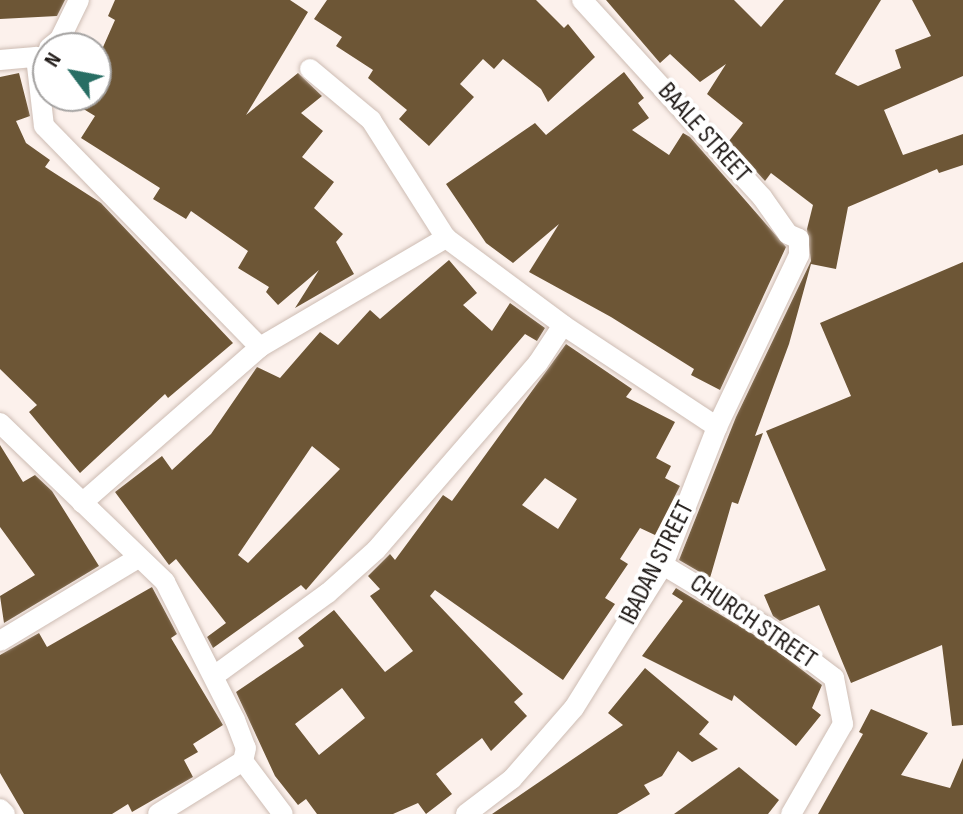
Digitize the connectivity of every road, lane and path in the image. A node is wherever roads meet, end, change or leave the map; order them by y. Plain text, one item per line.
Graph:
1 (79, 0) edge
2 (582, 0) edge
3 (63, 32) edge
4 (32, 53) edge
5 (0, 60) edge
6 (310, 69) dead end
7 (44, 112) edge
8 (446, 238) junction
9 (789, 273) joint
10 (563, 325) junction
11 (260, 347) junction
12 (0, 423) edge
13 (717, 427) junction
14 (82, 503) junction
15 (138, 558) junction
16 (663, 565) junction
17 (0, 641) edge
18 (214, 676) junction
19 (243, 761) junction
20 (0, 809) edge
21 (5, 814) edge
22 (158, 814) edge
23 (283, 814) edge
24 (466, 814) edge
25 (791, 814) edge

1 - 3 street
2 - 9 street, BAALE STREET
4 - 5 street
6 - 8 street
7 - 11 street
8 - 10 street
8 - 11 street
9 - 13 street, IBADAN STREET
10 - 13 street
10 - 18 street
11 - 14 street
12 - 14 street
13 - 16 street, IBADAN STREET
14 - 15 street
15 - 17 street
15 - 18 street
16 - 24 street, IBADAN STREET
16 - 25 street, CHURCH STREET
18 - 19 street
19 - 22 street
19 - 23 street
20 - 21 street

